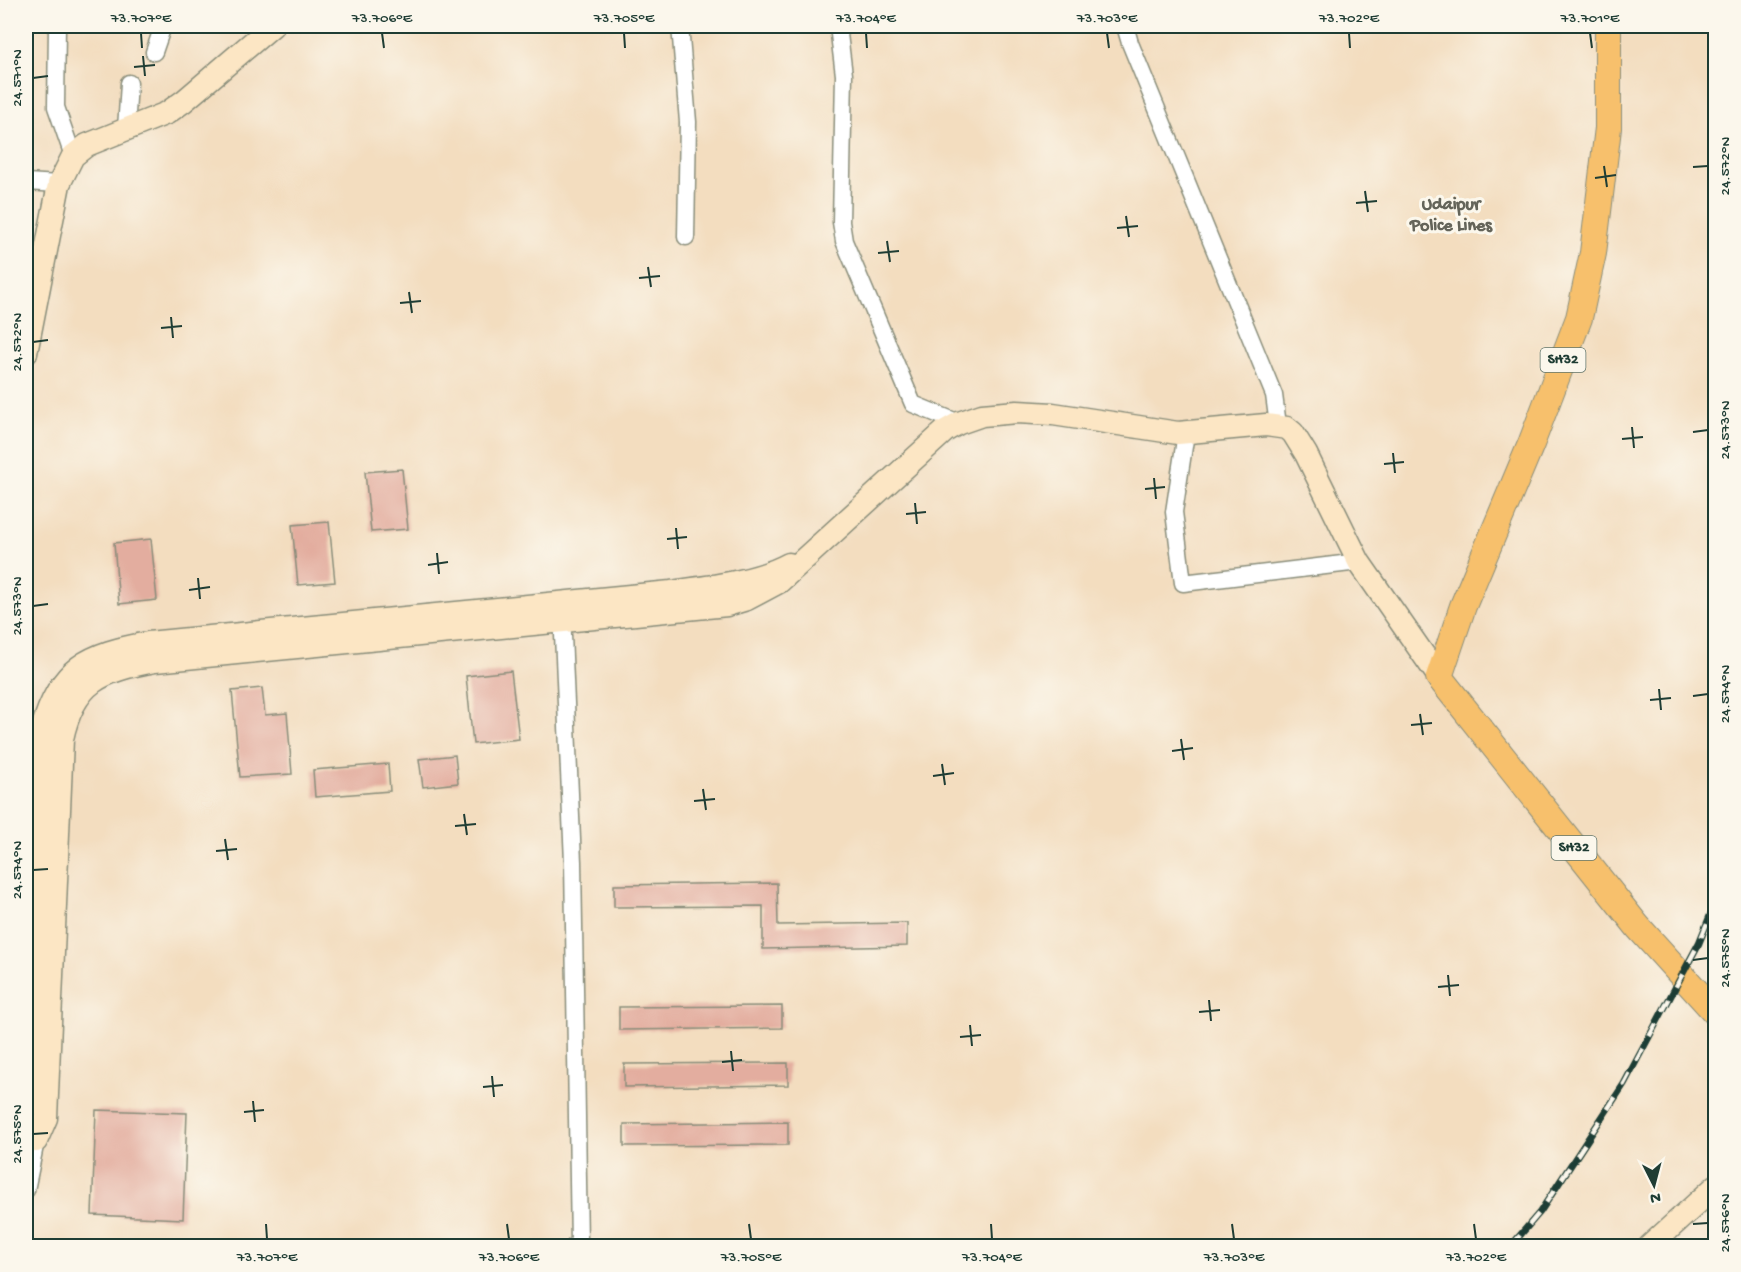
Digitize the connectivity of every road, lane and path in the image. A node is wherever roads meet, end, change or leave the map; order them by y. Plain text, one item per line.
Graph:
1 (57, 26) edge
2 (163, 26) edge
3 (272, 26) edge
4 (680, 26) edge
5 (838, 26) edge
6 (1125, 26) edge
7 (1608, 26) edge
8 (154, 52) dead end
9 (129, 83) dead end
10 (126, 129) junction
11 (73, 156) junction
12 (26, 182) edge
13 (59, 184) junction
14 (686, 237) dead end
15 (26, 353) edge
16 (959, 423) junction
17 (1278, 426) junction
18 (1186, 433) junction
19 (1359, 562) junction
20 (562, 612) junction
21 (1439, 677) junction
22 (1716, 1013) edge
23 (32, 1114) edge
24 (31, 1140) edge
25 (1716, 1186) edge
26 (26, 1190) edge
27 (579, 1246) edge
28 (1650, 1246) edge

1 - 11 street
2 - 8 street
3 - 10 street
4 - 14 street
5 - 16 street
6 - 17 street
7 - 21 main road, SH32
9 - 10 street
10 - 11 street
11 - 13 street
12 - 13 street
13 - 15 street
16 - 18 street
16 - 20 street
17 - 18 street
17 - 19 street
18 - 19 street
19 - 21 street
20 - 23 street
20 - 27 street
21 - 22 main road, SH32
23 - 24 street
24 - 26 street
25 - 28 street

